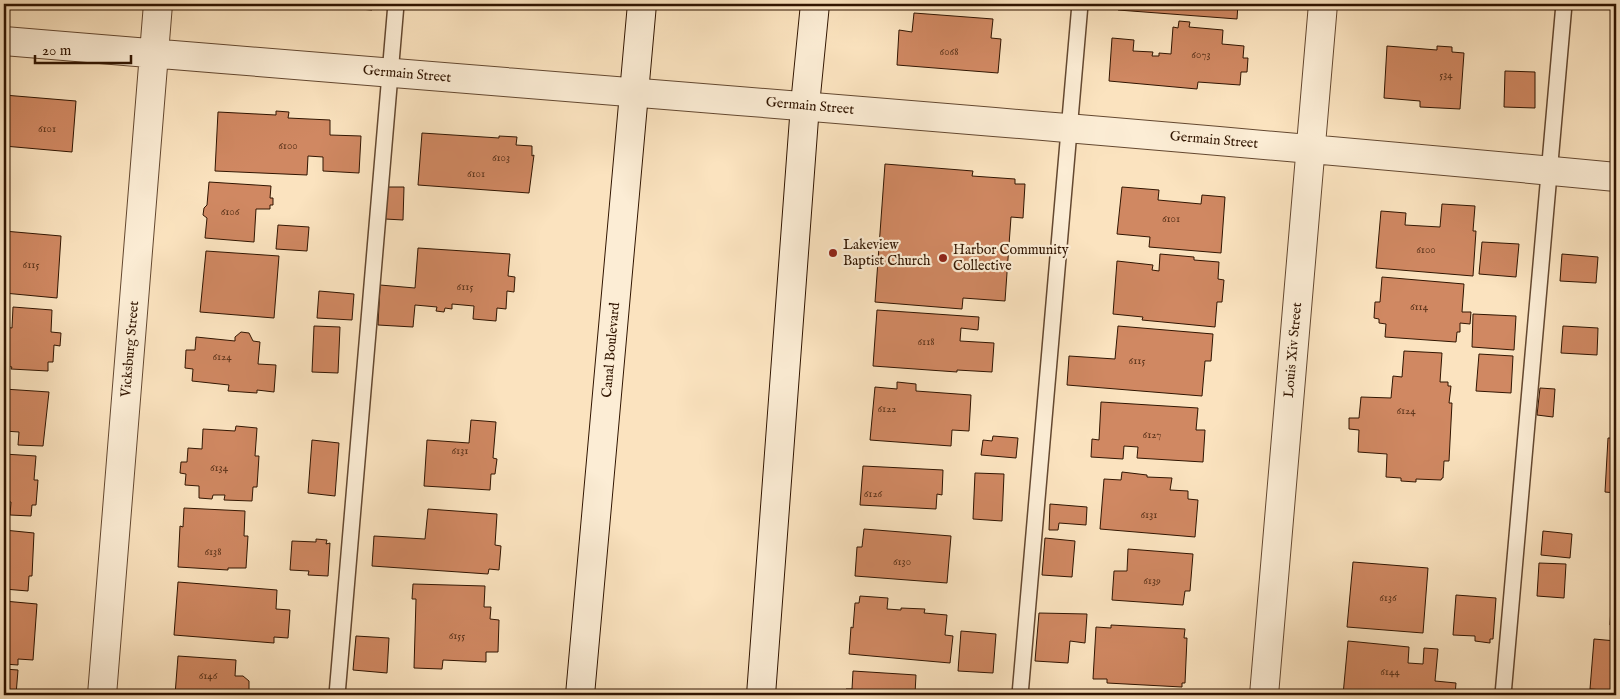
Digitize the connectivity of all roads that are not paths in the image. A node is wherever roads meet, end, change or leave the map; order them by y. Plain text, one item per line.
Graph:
1 (158, 4) edge
2 (396, 4) edge
3 (642, 4) edge
4 (815, 4) edge
5 (1080, 4) edge
6 (1323, 4) edge
7 (1564, 4) edge
8 (4, 41) edge
9 (153, 53) junction
10 (390, 73) junction
11 (634, 93) junction
12 (805, 105) junction
13 (1070, 128) junction
14 (1311, 148) junction
15 (1550, 171) junction
16 (1616, 177) edge
17 (102, 695) edge
18 (337, 695) edge
19 (580, 695) edge
20 (761, 695) edge
21 (1020, 695) edge
22 (1264, 695) edge
23 (1503, 695) edge

1 - 9 street, Vicksburg Street
2 - 10 lane
3 - 11 street, Canal Boulevard
4 - 12 street
5 - 13 lane
6 - 14 street, Louis Xiv Street
7 - 15 lane
8 - 9 street, Germain Street
9 - 10 street, Germain Street
9 - 17 street, Vicksburg Street
10 - 11 street, Germain Street
10 - 18 lane
11 - 12 street, Germain Street
11 - 19 street, Canal Boulevard
12 - 13 street, Germain Street
12 - 20 street
13 - 14 street, Germain Street
13 - 21 lane
14 - 15 street, Germain Street
14 - 22 street, Louis Xiv Street
15 - 16 street, Germain Street
15 - 23 lane

